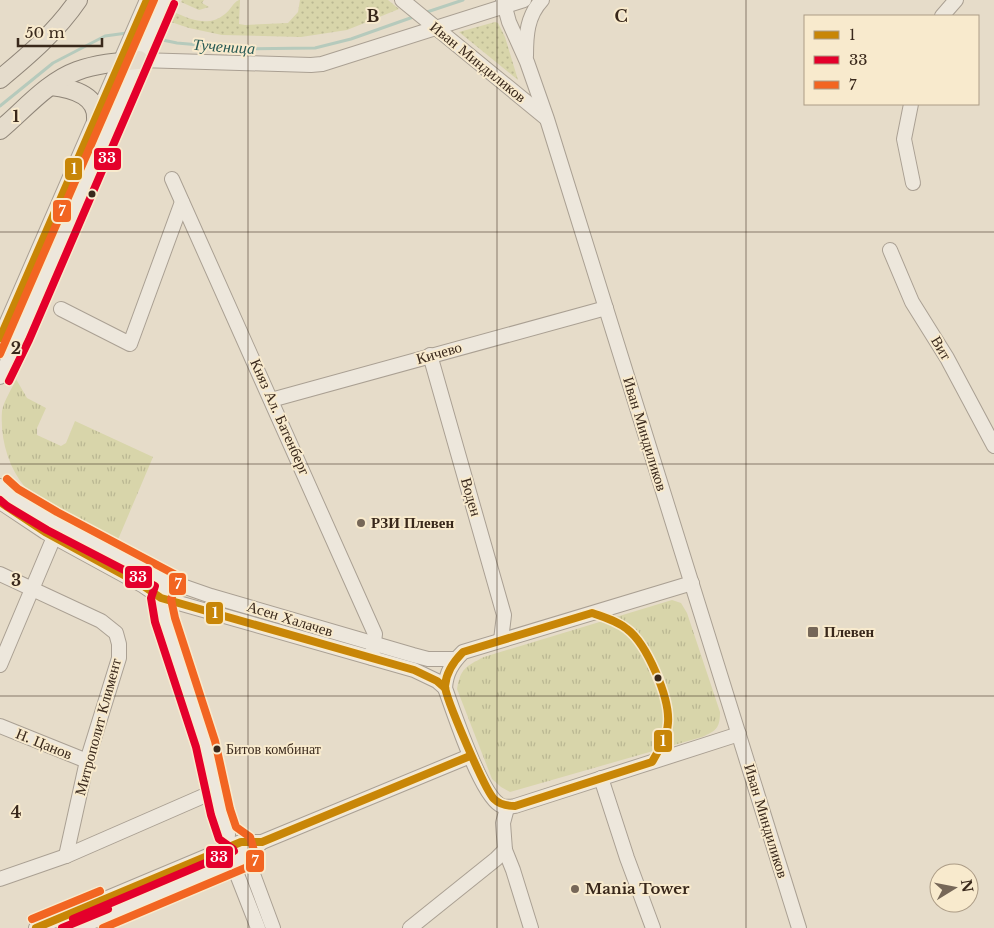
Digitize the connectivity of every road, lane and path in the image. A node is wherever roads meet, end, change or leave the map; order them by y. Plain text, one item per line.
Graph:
1 (78, 0) edge
2 (165, 0) edge
3 (524, 0) edge
4 (542, 0) edge
5 (956, 0) edge
6 (406, 3) edge
7 (503, 3) edge
8 (145, 6) edge
9 (943, 15) edge
10 (434, 26) junction
11 (138, 60) junction
12 (121, 61) junction
13 (526, 62) junction
14 (0, 79) edge
15 (51, 86) junction
16 (910, 105) edge
17 (96, 118) junction
18 (547, 119) junction
19 (0, 130) edge
20 (172, 179) dead end
21 (913, 183) dead end
22 (182, 202) junction
23 (890, 250) dead end
24 (606, 308) junction
25 (62, 309) dead end
26 (1, 331) edge
27 (20, 336) junction
28 (430, 355) junction
29 (0, 377) edge
30 (272, 400) junction
31 (994, 446) edge
32 (0, 486) edge
33 (0, 502) edge
34 (54, 537) junction
35 (0, 574) edge
36 (168, 582) junction
37 (692, 583) junction
38 (32, 589) junction
39 (161, 598) junction
40 (501, 640) junction
41 (373, 651) junction
42 (456, 659) junction
43 (0, 666) edge
44 (445, 688) junction
45 (0, 726) edge
46 (739, 734) junction
47 (470, 756) junction
48 (87, 761) junction
49 (600, 778) junction
50 (215, 791) junction
51 (506, 808) junction
52 (228, 834) junction
53 (241, 842) junction
54 (262, 842) junction
55 (227, 848) junction
56 (505, 850) junction
57 (66, 856) junction
58 (246, 857) junction
59 (232, 863) junction
60 (0, 879) edge
61 (256, 927) edge
62 (36, 928) edge
63 (77, 928) edge
64 (274, 928) edge
65 (410, 928) edge
66 (531, 928) edge
67 (653, 928) edge
68 (799, 928) edge

1 - 14 main road
2 - 11 street
3 - 7 street
4 - 13 street
5 - 9 street
6 - 10 street, Иван Миндиликов
7 - 10 street
7 - 13 street
8 - 12 street
10 - 11 street
10 - 18 street, Иван Миндиликов
11 - 12 main road
11 - 27 street
12 - 15 main road
12 - 17 street
13 - 18 street
15 - 17 main road
15 - 19 main road
16 - 21 street
17 - 26 street
18 - 24 street, Иван Миндиликов
20 - 22 street, Княз Ал. Батенберг
22 - 25 street
22 - 30 street, Княз Ал. Батенберг
23 - 31 street, Вит
24 - 28 street, Кичево
24 - 37 street, Иван Миндиликов
26 - 27 street
27 - 29 street
28 - 30 street, Кичево
28 - 40 street, Воден
30 - 41 street, Княз Ал. Батенберг
32 - 36 street, Асен Халачев
33 - 34 street, Асен Халачев
34 - 38 street
34 - 39 street, Асен Халачев
35 - 38 street
36 - 39 street
36 - 41 street, Асен Халачев
37 - 40 street
37 - 46 street, Иван Миндиликов
38 - 43 street
38 - 48 street, Митрополит Климент
39 - 41 street, Асен Халачев
39 - 50 street
40 - 42 street
41 - 42 street, Асен Халачев
41 - 44 street, Асен Халачев
42 - 44 street
44 - 47 street
45 - 48 street, Н. Цанов
46 - 49 street
46 - 68 street, Иван Миндиликов
47 - 51 street
47 - 54 street
48 - 57 street, Митрополит Климент
49 - 51 street
49 - 67 street
50 - 52 street
50 - 57 street
51 - 56 street
52 - 53 street
52 - 55 street
53 - 54 street
53 - 55 street
53 - 58 street
54 - 58 street
55 - 59 street
55 - 62 street
56 - 65 street
56 - 66 street
57 - 60 street
58 - 59 street
58 - 64 street
59 - 61 street
59 - 63 street

